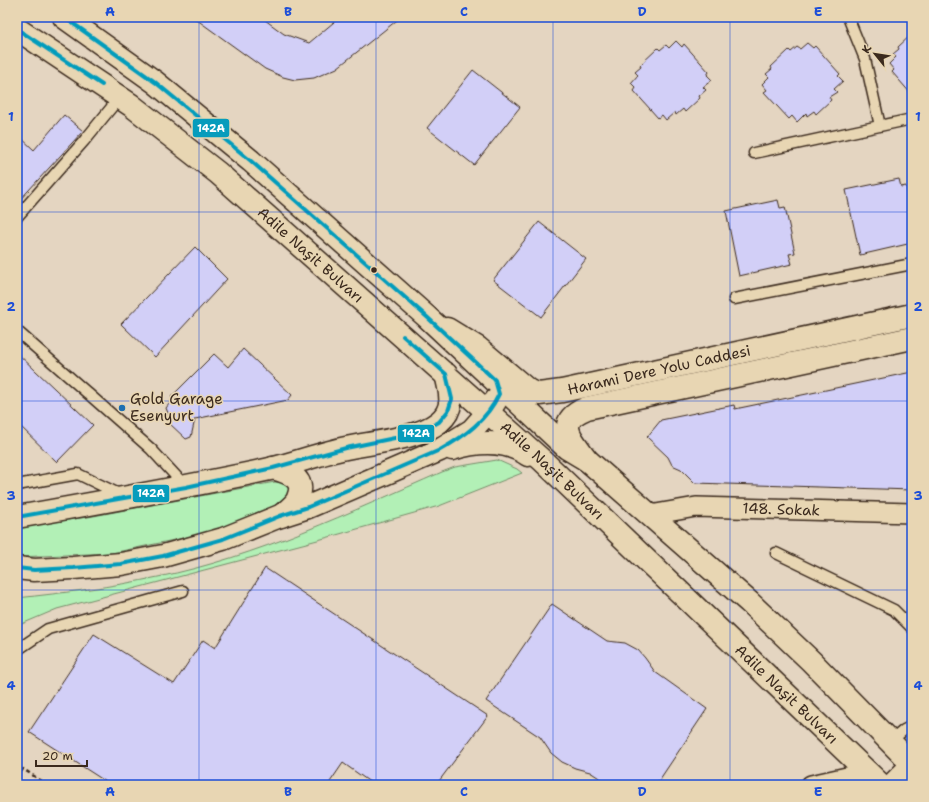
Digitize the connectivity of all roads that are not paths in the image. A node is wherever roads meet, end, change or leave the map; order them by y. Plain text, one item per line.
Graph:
1 (64, 17) edge
2 (848, 17) edge
3 (17, 29) edge
4 (120, 97) junction
5 (912, 119) edge
6 (880, 126) junction
7 (754, 152) dead end
8 (17, 217) edge
9 (912, 264) edge
10 (734, 299) dead end
11 (912, 315) edge
12 (427, 317) junction
13 (17, 331) edge
14 (912, 338) edge
15 (446, 374) junction
16 (495, 380) junction
17 (489, 411) junction
18 (431, 454) junction
19 (587, 460) junction
20 (273, 468) junction
21 (565, 482) junction
22 (17, 485) edge
23 (186, 486) junction
24 (126, 498) junction
25 (912, 514) edge
26 (650, 515) junction
27 (280, 516) junction
28 (17, 518) edge
29 (776, 553) dead end
30 (23, 571) edge
31 (183, 591) dead end
32 (912, 628) edge
33 (17, 650) edge
34 (912, 726) edge
35 (891, 741) junction
36 (912, 764) edge
37 (811, 785) edge
38 (876, 785) edge
39 (881, 785) edge
40 (892, 785) edge

1 - 12 main road, Adile Naşit Bulvarı
2 - 6 lane
3 - 4 main road, Adile Naşit Bulvarı
4 - 8 lane
4 - 15 main road, Adile Naşit Bulvarı
5 - 6 lane
6 - 7 lane
9 - 10 lane
11 - 12 main road, Harami Dere Yolu Caddesi
12 - 16 main road, Adile Naşit Bulvarı
13 - 23 lane
14 - 19 main road, Harami Dere Yolu Caddesi
15 - 17 main road, Adile Naşit Bulvarı
15 - 20 main road
16 - 17 main road
16 - 19 main road, Adile Naşit Bulvarı
17 - 18 main road
17 - 21 main road, Adile Naşit Bulvarı
18 - 21 main road
18 - 27 main road
19 - 26 main road, Adile Naşit Bulvarı
20 - 23 main road
20 - 27 main road
21 - 39 main road, Adile Naşit Bulvarı
22 - 24 lane
23 - 24 main road
24 - 28 main road
25 - 26 street, 148. Sokak
26 - 35 main road, Adile Naşit Bulvarı
27 - 30 main road
29 - 32 lane
31 - 33 lane
34 - 35 lane
35 - 36 main road, Adile Naşit Bulvarı
36 - 40 main road
37 - 38 street

